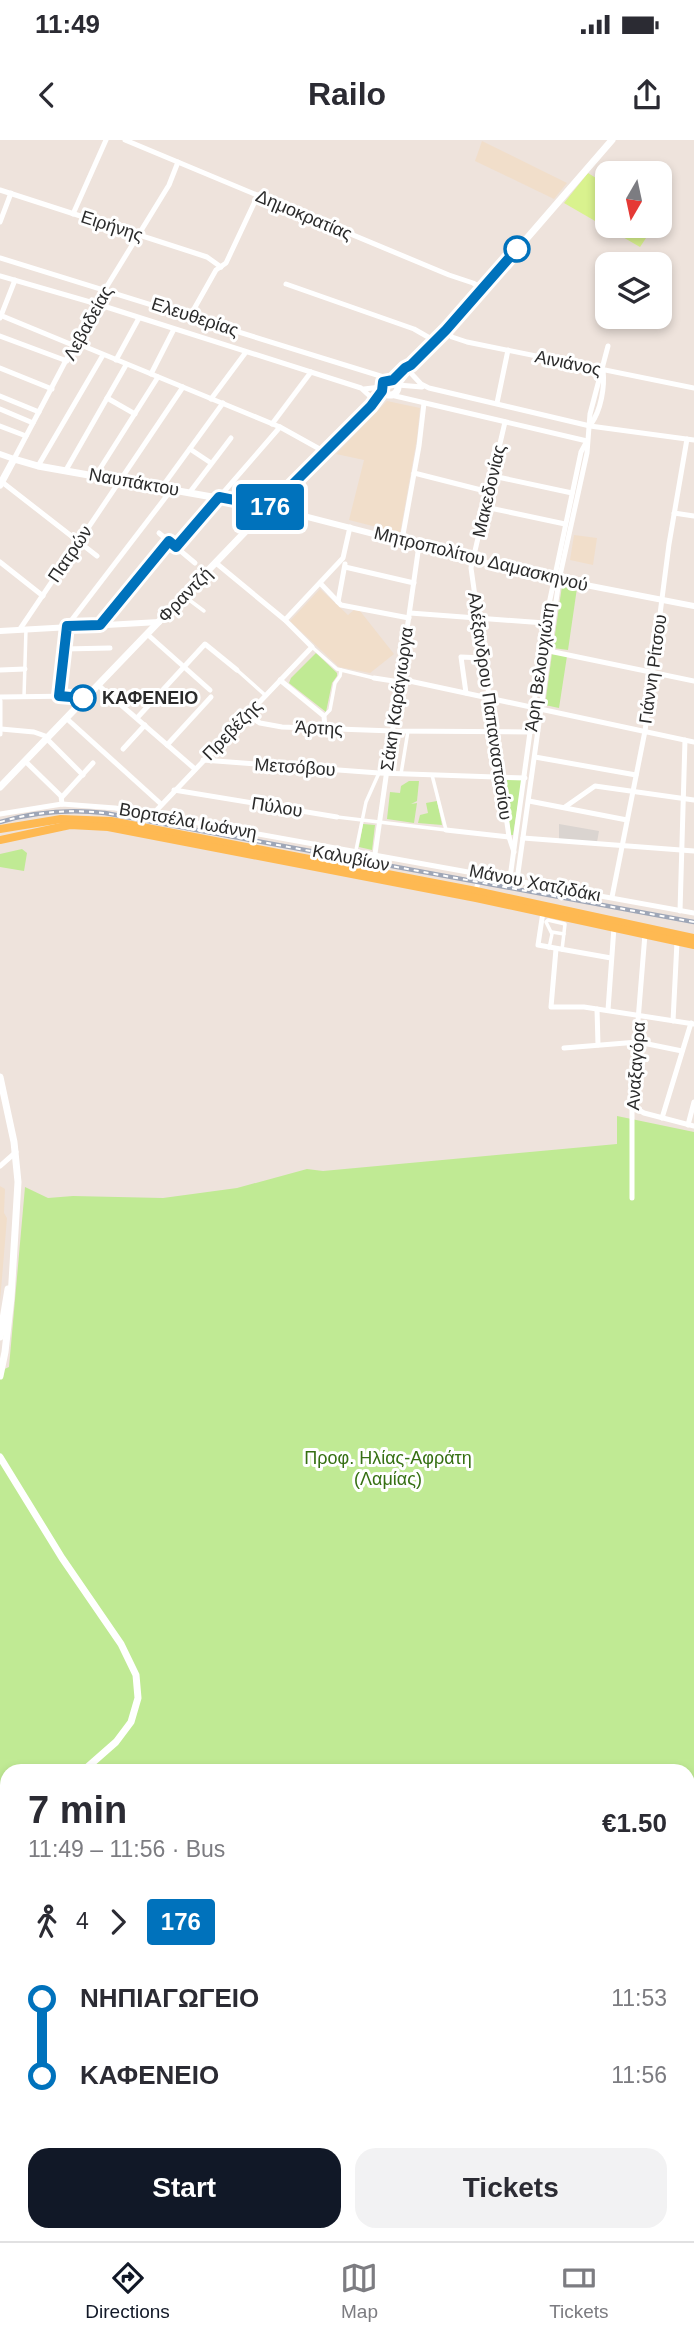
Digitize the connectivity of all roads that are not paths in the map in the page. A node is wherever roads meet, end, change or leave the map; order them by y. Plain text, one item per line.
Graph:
1 (106, 140) edge
2 (125, 140) edge
3 (612, 140) edge
4 (178, 162) junction
5 (0, 190) edge
6 (11, 193) junction
7 (258, 195) junction
8 (73, 214) junction
9 (0, 222) edge
10 (138, 235) junction
11 (0, 258) edge
12 (221, 267) junction
13 (0, 276) edge
14 (15, 280) junction
15 (286, 284) dead end
16 (107, 289) junction
17 (483, 289) junction
18 (97, 304) junction
19 (190, 316) junction
20 (0, 317) edge
21 (139, 318) junction
22 (174, 329) junction
23 (446, 330) junction
24 (0, 336) edge
25 (435, 341) junction
26 (76, 344) junction
27 (608, 346) dead end
28 (508, 350) junction
29 (246, 352) junction
30 (103, 355) junction
31 (116, 360) junction
32 (67, 361) junction
33 (127, 365) junction
34 (0, 368) edge
35 (409, 368) junction
36 (603, 370) junction
37 (311, 372) junction
38 (151, 374) junction
39 (158, 377) junction
40 (395, 382) junction
41 (183, 387) junction
42 (425, 387) junction
43 (360, 388) junction
44 (694, 388) edge
45 (52, 389) junction
46 (385, 392) junction
47 (0, 396) edge
48 (107, 398) junction
49 (212, 398) junction
50 (373, 403) junction
51 (424, 403) junction
52 (223, 404) junction
53 (497, 404) junction
54 (0, 409) edge
55 (39, 412) junction
56 (135, 414) junction
57 (505, 422) junction
58 (33, 423) junction
59 (272, 424) junction
60 (591, 425) junction
61 (0, 426) edge
62 (280, 427) junction
63 (26, 436) junction
64 (231, 438) dead end
65 (691, 440) edge
66 (587, 441) junction
67 (190, 449) junction
68 (325, 452) junction
69 (0, 453) edge
70 (14, 459) junction
71 (211, 463) junction
72 (38, 466) junction
73 (66, 470) junction
74 (414, 473) junction
75 (96, 475) junction
76 (493, 477) junction
77 (120, 479) junction
78 (1, 483) edge
79 (162, 487) junction
80 (172, 489) junction
81 (190, 492) junction
82 (489, 492) junction
83 (572, 493) junction
84 (219, 497) junction
85 (270, 507) junction
86 (485, 507) junction
87 (674, 513) junction
88 (694, 516) edge
89 (565, 524) junction
90 (350, 527) junction
91 (159, 533) dead end
92 (402, 540) junction
93 (169, 541) junction
94 (79, 542) junction
95 (419, 545) junction
96 (176, 547) junction
97 (97, 556) dead end
98 (343, 558) junction
99 (473, 559) junction
100 (0, 562) edge
101 (195, 563) dead end
102 (216, 563) junction
103 (345, 567) junction
104 (556, 579) junction
105 (320, 583) junction
106 (414, 583) junction
107 (43, 596) junction
108 (184, 596) junction
109 (662, 600) junction
110 (338, 603) junction
111 (694, 607) edge
112 (204, 611) dead end
113 (409, 615) junction
114 (285, 620) junction
115 (478, 620) junction
116 (159, 622) junction
117 (545, 623) junction
118 (100, 625) junction
119 (67, 626) junction
120 (23, 629) junction
121 (0, 631) edge
122 (147, 635) junction
123 (312, 647) junction
124 (110, 648) dead end
125 (64, 649) junction
126 (549, 651) junction
127 (483, 658) junction
128 (183, 666) junction
129 (25, 669) junction
130 (0, 670) edge
131 (237, 670) joint
132 (341, 670) junction
133 (652, 671) junction
134 (374, 678) joint
135 (280, 680) junction
136 (400, 681) junction
137 (694, 681) edge
138 (98, 685) junction
139 (466, 693) junction
140 (265, 695) junction
141 (59, 696) junction
142 (24, 697) junction
143 (489, 698) junction
144 (0, 699) edge
145 (85, 699) junction
146 (534, 708) junction
147 (541, 710) junction
148 (247, 715) junction
149 (324, 716) junction
150 (66, 718) junction
151 (137, 718) junction
152 (145, 725) junction
153 (325, 729) junction
154 (393, 731) junction
155 (408, 731) junction
156 (645, 731) junction
157 (1, 732) edge
158 (493, 732) junction
159 (531, 732) junction
160 (47, 738) junction
161 (685, 740) junction
162 (694, 742) edge
163 (167, 745) junction
164 (123, 749) dead end
165 (534, 757) junction
166 (203, 760) junction
167 (25, 761) junction
168 (93, 763) dead end
169 (195, 769) junction
170 (379, 773) junction
171 (387, 774) junction
172 (401, 774) junction
173 (83, 775) junction
174 (432, 775) junction
175 (636, 775) junction
176 (500, 777) junction
177 (525, 778) junction
178 (0, 787) edge
179 (174, 790) junction
180 (633, 792) junction
181 (683, 800) junction
182 (694, 800) edge
183 (62, 801) junction
184 (528, 801) junction
185 (161, 804) junction
186 (565, 807) junction
187 (0, 814) edge
188 (153, 814) junction
189 (337, 817) joint
190 (627, 820) junction
191 (361, 821) junction
192 (380, 822) junction
193 (0, 829) edge
194 (446, 830) junction
195 (509, 837) junction
196 (523, 838) junction
197 (0, 840) edge
198 (622, 847) junction
199 (356, 850) junction
200 (681, 851) junction
201 (694, 851) edge
202 (514, 852) junction
203 (375, 854) junction
204 (480, 873) junction
205 (514, 879) junction
206 (475, 891) junction
207 (612, 897) junction
208 (680, 911) junction
209 (543, 912) junction
210 (694, 913) edge
211 (614, 927) junction
212 (552, 932) junction
213 (564, 934) junction
214 (645, 934) junction
215 (694, 938) edge
216 (677, 942) junction
217 (694, 945) edge
218 (556, 949) junction
219 (611, 958) junction
220 (597, 1009) junction
221 (608, 1010) junction
222 (640, 1016) junction
223 (673, 1021) junction
224 (693, 1024) edge
225 (638, 1042) junction
226 (598, 1045) junction
227 (564, 1048) dead end
228 (682, 1051) junction
229 (0, 1079) edge
230 (1, 1089) edge
231 (694, 1102) edge
232 (632, 1106) junction
233 (8, 1113) junction
234 (662, 1118) junction
235 (0, 1119) edge
236 (691, 1125) edge
237 (16, 1152) junction
238 (0, 1166) edge
239 (17, 1166) junction
240 (632, 1198) dead end
241 (10, 1284) junction
242 (1, 1326) edge
243 (0, 1337) edge
244 (2, 1355) edge
245 (0, 1376) edge
246 (0, 1457) edge
247 (91, 1764) edge

1 - 8 street
2 - 4 street, Δημοκρατίας
3 - 17 main road
4 - 7 street, Δημοκρατίας
4 - 10 street, Λεβαδείας
5 - 6 street, Ειρήνης
6 - 8 street, Ειρήνης
6 - 9 street
7 - 12 street
7 - 17 street, Δημοκρατίας
8 - 10 street, Ειρήνης
10 - 12 street, Ειρήνης
10 - 16 street, Λεβαδείας
11 - 16 street, Ελευθερίας
12 - 19 street
13 - 14 street, Ελευθερίας
14 - 18 street, Ελευθερίας
14 - 20 street
15 - 25 street
16 - 18 street, Λεβαδείας
16 - 19 street, Ελευθερίας
17 - 23 main road
18 - 21 street, Ελευθερίας
18 - 26 street, Λεβαδείας
19 - 40 street, Ελευθερίας
20 - 26 street
21 - 22 street, Ελευθερίας
21 - 31 street
22 - 29 street, Ελευθερίας
22 - 38 street
23 - 25 main road
23 - 28 street, Αινιάνος
24 - 32 street
25 - 35 main road
26 - 30 street
26 - 32 street, Λεβαδείας
27 - 36 street
28 - 36 street, Αινιάνος
28 - 53 street
29 - 37 street, Ελευθερίας
29 - 49 street
30 - 31 street
30 - 72 street
31 - 33 street
32 - 45 street, Λεβαδείας
33 - 38 street
33 - 48 street
34 - 45 street
35 - 40 main road
35 - 42 street
36 - 44 street, Αινιάνος
36 - 60 street
37 - 43 street, Ελευθερίας
37 - 59 street
38 - 39 street
39 - 41 street
39 - 56 street
40 - 42 street, Ελευθερίας
40 - 46 main road
40 - 46 main road, Φραντζή
41 - 49 street
41 - 77 street, Πατρών
42 - 53 street
43 - 46 street
43 - 50 street, Ελευθερίας
45 - 55 street, Λεβαδείας
46 - 50 main road, Φραντζή
46 - 51 street
47 - 55 street
48 - 56 street
48 - 73 street
49 - 52 street
50 - 68 main road, Φραντζή
51 - 57 street
51 - 74 street
52 - 59 street
52 - 67 street
53 - 60 street
54 - 58 street
55 - 58 street, Λεβαδείας
56 - 75 street
57 - 66 street
57 - 76 street, Μακεδονίας
58 - 63 street, Λεβαδείας
59 - 62 street
60 - 65 street
60 - 66 street
61 - 63 street
62 - 68 street
62 - 84 street
63 - 70 street, Λεβαδείας
64 - 71 street
65 - 87 street, Γιάννη Ρίτσου
66 - 83 street, Άρη Βελουχιώτη
66 - 104 street, Άρη Βελουχιώτη
67 - 71 street
67 - 79 street
68 - 85 main road, Φραντζή
69 - 70 street, Ναυπάκτου
70 - 72 main road, Ναυπάκτου
70 - 78 main road, Λεβαδείας
71 - 81 street
72 - 73 main road, Ναυπάκτου
73 - 75 main road, Ναυπάκτου
74 - 82 street
74 - 92 street
75 - 77 main road, Ναυπάκτου
76 - 82 street, Μακεδονίας
76 - 83 street
77 - 79 main road, Ναυπάκτου
77 - 94 street, Πατρών
78 - 94 street
79 - 80 main road, Ναυπάκτου
80 - 81 main road, Ναυπάκτου
80 - 119 street
81 - 84 main road, Ναυπάκτου
82 - 86 street, Μακεδονίας
83 - 89 street, Άρη Βελουχιώτη
84 - 85 main road, Ναυπάκτου
84 - 96 street
85 - 90 street, Μητροπολίτου Δαμασκηνού
85 - 102 main road, Φραντζή
86 - 89 street
86 - 99 street, Μακεδονίας
87 - 88 street
87 - 109 street, Γιάννη Ρίτσου
89 - 104 street, Άρη Βελουχιώτη
90 - 92 street, Μητροπολίτου Δαμασκηνού
90 - 98 street
91 - 93 street
92 - 95 street, Μητροπολίτου Δαμασκηνού
93 - 96 street
93 - 118 street
94 - 97 street
94 - 107 street, Πατρών
95 - 99 street, Μητροπολίτου Δαμασκηνού
95 - 106 street, Σάκη Καράγιωργα
96 - 101 street
98 - 103 street
98 - 105 street
99 - 104 street, Μητροπολίτου Δαμασκηνού
99 - 115 street, Αλέξανδρου Παπαναστασίου
100 - 107 street
102 - 108 main road, Φραντζή
102 - 114 street
103 - 106 street
103 - 110 street
104 - 109 street, Μητροπολίτου Δαμασκηνού
104 - 117 street, Άρη Βελουχιώτη
104 - 126 street, Άρη Βελουχιώτη
105 - 110 street
105 - 114 street
106 - 113 street, Σάκη Καράγιωργα
107 - 120 street, Πατρών
108 - 112 street
108 - 116 main road, Φραντζή
109 - 111 street, Μητροπολίτου Δαμασκηνού
109 - 133 street, Γιάννη Ρίτσου
110 - 113 street
113 - 115 street
113 - 136 street, Σάκη Καράγιωργα
114 - 123 street
115 - 117 street
115 - 127 street, Αλέξανδρου Παπαναστασίου
116 - 118 street
116 - 122 main road, Φραντζή
117 - 146 street, Άρη Βελουχιώτη
118 - 119 street
119 - 120 street
119 - 125 street
120 - 121 street
120 - 129 street
122 - 128 street
122 - 138 main road, Φραντζή
123 - 132 street
123 - 135 street, Πρεβέζης
124 - 125 street
125 - 141 street
126 - 133 street
126 - 147 street, Άρη Βελουχιώτη
127 - 139 street
127 - 143 street, Αλέξανδρου Παπαναστασίου
128 - 131 street
128 - 151 street
128 - 163 street
129 - 130 street
129 - 142 street
131 - 140 street
132 - 134 street
132 - 149 street
133 - 137 street
133 - 156 street, Γιάννη Ρίτσου
134 - 136 street
135 - 140 street, Πρεβέζης
135 - 149 street
136 - 139 street
136 - 154 street, Σάκη Καράγιωργα
138 - 145 main road, Φραντζή
138 - 151 street
139 - 143 street
140 - 148 street, Πρεβέζης
141 - 142 street
141 - 145 street
142 - 144 street
143 - 146 street
143 - 158 street, Αλέξανδρου Παπαναστασίου
144 - 157 street
145 - 150 main road, Φραντζή
146 - 147 street
146 - 159 street, Άρη Βελουχιώτη
147 - 156 street
147 - 165 street, Άρη Βελουχιώτη
148 - 153 street, Άρτης
148 - 166 street, Πρεβέζης
149 - 153 street
150 - 160 main road, Φραντζή
150 - 185 street
151 - 152 street
152 - 163 street
152 - 164 street
153 - 154 street, Άρτης
154 - 155 street, Άρτης
154 - 171 street, Σάκη Καράγιωργα
155 - 158 street, Άρτης
155 - 172 street
156 - 161 street
156 - 175 street, Γιάννη Ρίτσου
157 - 160 street
158 - 159 street, Άρτης
158 - 176 street, Αλέξανδρου Παπαναστασίου
159 - 177 street, Άρη Βελουχιώτη
160 - 167 main road, Φραντζή
160 - 173 street
161 - 162 street
161 - 181 street
163 - 169 street
165 - 175 street
165 - 184 street, Άρη Βελουχιώτη
166 - 169 street, Πρεβέζης
166 - 170 street, Μετσόβου
167 - 178 main road, Φραντζή
167 - 183 street
168 - 173 street
169 - 179 street, Πρεβέζης
170 - 171 street, Μετσόβου
170 - 191 street
171 - 172 street, Μετσόβου
171 - 192 street, Σάκη Καράγιωργα
172 - 174 street, Μετσόβου
173 - 183 street
174 - 176 street, Μετσόβου
174 - 194 street
175 - 180 street, Γιάννη Ρίτσου
176 - 177 street, Μετσόβου
176 - 195 street, Αλέξανδρου Παπαναστασίου
177 - 202 street, Άρη Βελουχιώτη
179 - 185 street, Πρεβέζης
179 - 189 street, Πύλου
180 - 181 street
180 - 186 street
180 - 190 street, Γιάννη Ρίτσου
181 - 182 street
181 - 200 street
183 - 187 street, Βορτσέλα Ιωάννη
183 - 188 street, Βορτσέλα Ιωάννη
184 - 186 street
184 - 196 street, Άρη Βελουχιώτη
185 - 188 street, Πρεβέζης
186 - 190 street
188 - 199 street, Βορτσέλα Ιωάννη
189 - 191 street, Πύλου
190 - 198 street, Γιάννη Ρίτσου
191 - 192 street, Πύλου
191 - 199 street
192 - 194 street, Πύλου
192 - 203 street, Σάκη Καράγιωργα
193 - 206 main road, Καλυβίων
194 - 195 street
195 - 202 street, Αλέξανδρου Παπαναστασίου
196 - 198 street
196 - 205 street, Άρη Βελουχιώτη
197 - 209 main road, Καλυβίων
198 - 200 street
198 - 207 street, Γιάννη Ρίτσου
199 - 203 street, Βορτσέλα Ιωάννη
200 - 201 street
200 - 208 street
202 - 205 street, Άρη Βελουχιώτη
203 - 204 street, Μάνου Χατζιδάκι
204 - 205 street, Μάνου Χατζιδάκι
204 - 206 street
205 - 207 street, Μάνου Χατζιδάκι
206 - 215 main road, Καλυβίων
207 - 208 street, Μάνου Χατζιδάκι
208 - 210 street, Μάνου Χατζιδάκι
209 - 211 main road, Καλυβίων
209 - 218 street
211 - 214 main road, Καλυβίων
211 - 219 street
212 - 213 street
212 - 213 street
212 - 218 street
213 - 218 street
214 - 216 main road, Καλυβίων
214 - 222 street, Αναξαγόρα
216 - 217 main road, Καλυβίων
216 - 223 street
218 - 219 street
218 - 220 street
219 - 221 street
220 - 221 street
220 - 226 street
221 - 222 street
222 - 223 street
222 - 225 street, Αναξαγόρα
223 - 224 street
224 - 228 street
225 - 226 street
225 - 228 street
225 - 232 street, Αναξαγόρα
226 - 227 street
228 - 234 street
229 - 230 main road
230 - 233 main road
231 - 236 street
232 - 234 street
232 - 240 street, Αναξαγόρα
233 - 235 street
233 - 237 main road
234 - 236 street
237 - 238 street
237 - 239 main road
238 - 239 street
239 - 241 main road
241 - 242 main road
241 - 244 main road
242 - 243 main road
244 - 245 main road
246 - 247 main road

